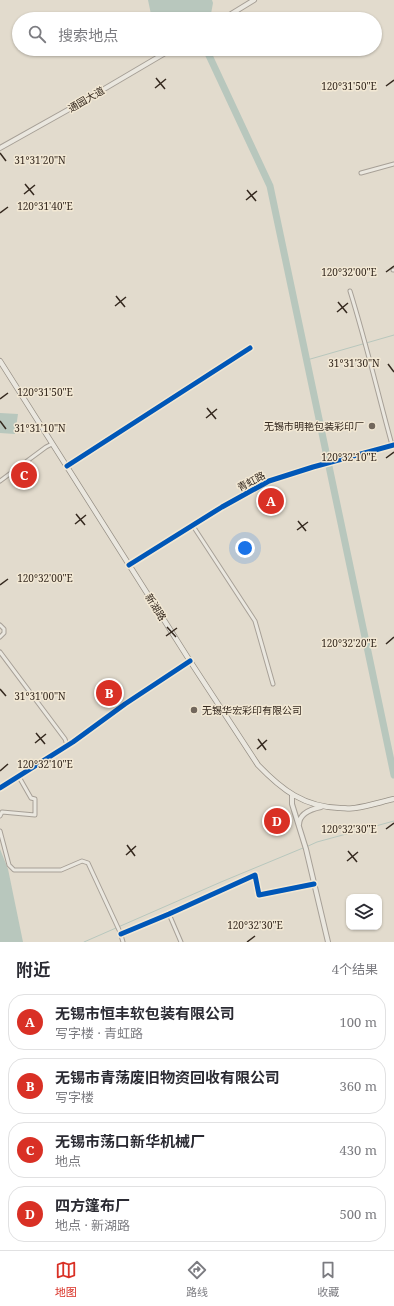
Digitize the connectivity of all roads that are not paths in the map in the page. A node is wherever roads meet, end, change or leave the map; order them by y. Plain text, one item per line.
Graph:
1 (254, 0) edge
2 (234, 12) edge
3 (160, 56) edge
4 (0, 148) edge
5 (394, 164) edge
6 (361, 173) dead end
7 (350, 291) dead end
8 (250, 348) dead end
9 (0, 361) edge
10 (52, 444) junction
11 (393, 445) edge
12 (67, 466) junction
13 (0, 481) edge
14 (193, 526) junction
15 (129, 565) junction
16 (0, 625) edge
17 (0, 637) edge
18 (0, 652) edge
19 (190, 661) junction
20 (273, 684) dead end
21 (67, 745) junction
22 (19, 777) junction
23 (0, 788) edge
24 (292, 795) junction
25 (392, 800) edge
26 (321, 807) junction
27 (0, 816) edge
28 (299, 827) junction
29 (0, 831) edge
30 (314, 884) junction
31 (169, 914) junction
32 (121, 933) junction
33 (123, 942) edge
34 (181, 942) edge
35 (328, 942) edge

1 - 2 street
3 - 4 street, 通园大道
5 - 6 street
7 - 11 street
8 - 12 street
9 - 10 main road, 新湖路
10 - 12 main road, 新湖路
10 - 13 street
11 - 14 street, 青虹路
12 - 15 main road, 新湖路
14 - 15 street, 青虹路
14 - 20 street
15 - 19 main road, 新湖路
16 - 17 street
18 - 21 street
19 - 21 street
19 - 24 main road, 新湖路
21 - 22 street
22 - 23 street
22 - 27 street
24 - 26 main road, 新湖路
24 - 28 street
25 - 26 main road, 新湖路
26 - 28 street
28 - 30 street
29 - 32 street
30 - 31 street
30 - 35 street
31 - 32 street
31 - 34 street
32 - 33 street

